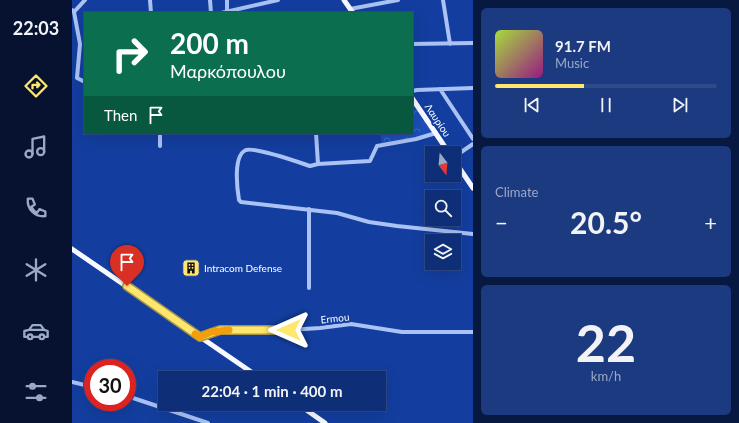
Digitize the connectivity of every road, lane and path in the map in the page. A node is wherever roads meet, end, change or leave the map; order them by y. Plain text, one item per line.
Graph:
1 (85, 0) edge
2 (150, 0) edge
3 (210, 0) edge
4 (227, 0) edge
5 (278, 0) edge
6 (344, 0) edge
7 (398, 0) edge
8 (443, 0) edge
9 (73, 11) edge
10 (352, 11) edge
11 (151, 12) edge
12 (211, 12) edge
13 (227, 12) joint
14 (473, 43) edge
15 (413, 44) edge
16 (450, 44) junction
17 (72, 75) edge
18 (77, 78) junction
19 (84, 82) edge
20 (473, 88) edge
21 (440, 89) junction
22 (413, 91) edge
23 (413, 99) edge
24 (436, 133) junction
25 (160, 134) edge
26 (316, 134) edge
27 (473, 139) edge
28 (473, 144) edge
29 (160, 146) dead end
30 (444, 146) edge
31 (461, 152) edge
32 (318, 164) junction
33 (461, 170) edge
34 (473, 188) edge
35 (308, 210) junction
36 (473, 234) edge
37 (72, 249) edge
38 (309, 288) dead end
39 (473, 332) edge
40 (200, 337) junction
41 (250, 371) edge
42 (72, 382) edge
43 (84, 385) edge
44 (136, 399) edge
45 (308, 411) edge
46 (208, 423) edge
47 (324, 423) edge

1 - 9 street
2 - 11 street
3 - 12 street
4 - 13 street
5 - 13 street
6 - 10 main road
7 - 10 street
8 - 16 street
9 - 18 street
14 - 16 street
15 - 16 street
17 - 18 street
18 - 19 street
20 - 21 street
21 - 22 street
21 - 27 street
23 - 24 main road, Λαυρίου
24 - 30 main road, Λαυρίου
24 - 32 street
25 - 29 street
26 - 32 street
28 - 31 street
32 - 35 street
33 - 34 main road
35 - 36 street
35 - 38 street
37 - 40 main road
39 - 40 street, Ermou
40 - 41 main road
42 - 43 street
44 - 46 street
45 - 47 main road

